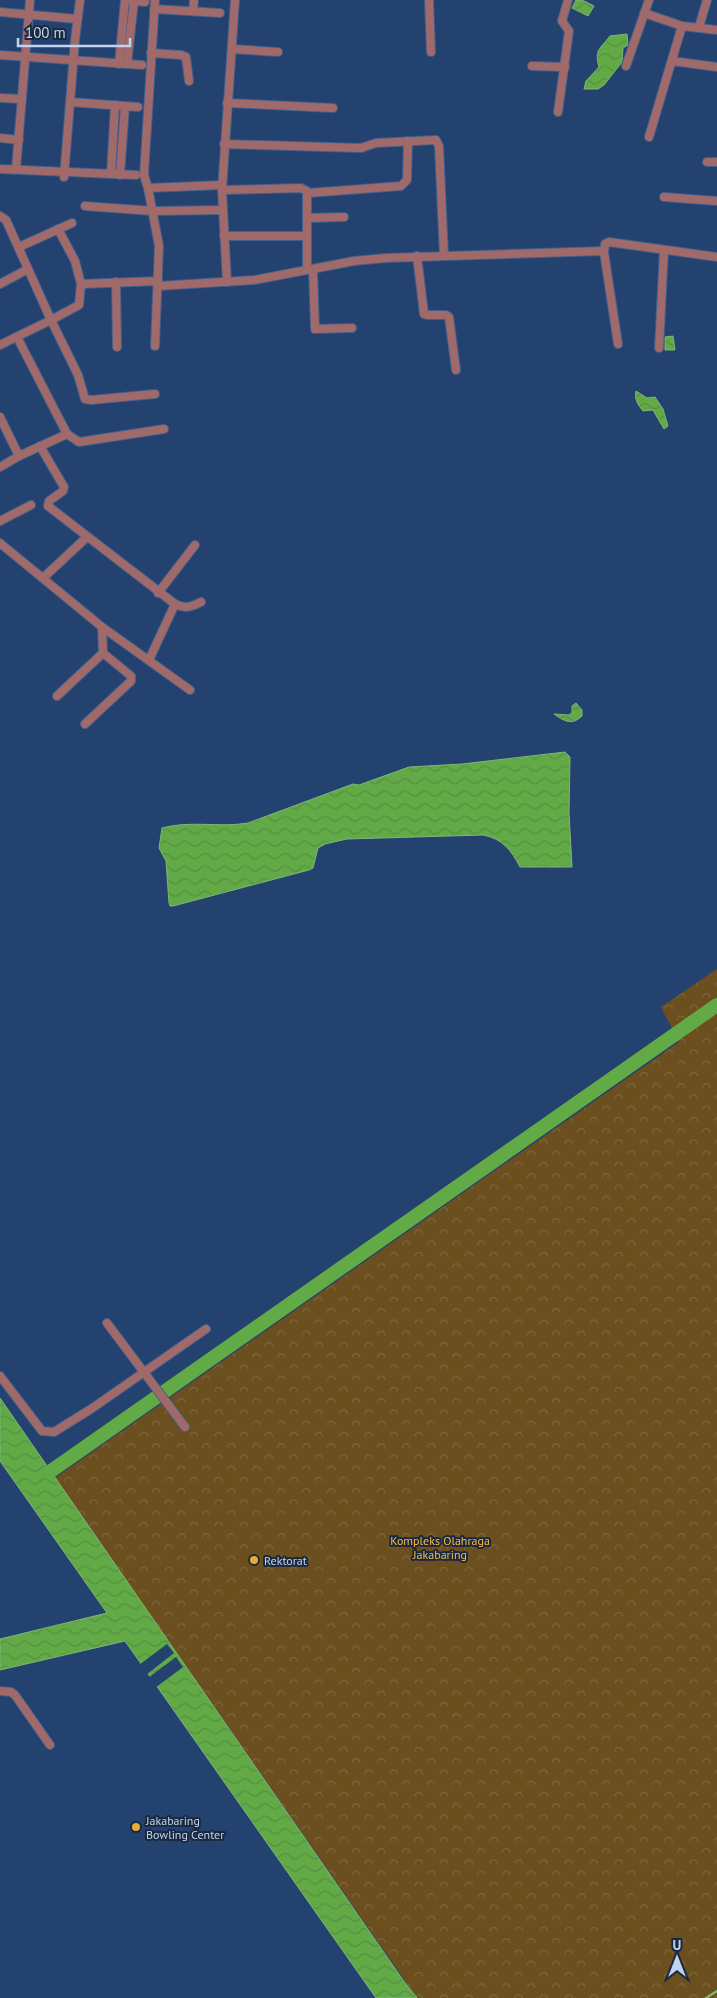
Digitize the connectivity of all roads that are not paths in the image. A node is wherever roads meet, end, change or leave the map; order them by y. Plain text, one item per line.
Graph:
1 (30, 0) edge
2 (80, 0) edge
3 (125, 0) edge
4 (155, 0) edge
5 (194, 0) edge
6 (235, 0) edge
7 (428, 0) edge
8 (568, 0) edge
9 (649, 0) edge
10 (707, 0) edge
11 (134, 1) edge
12 (145, 2) dead end
13 (154, 9) junction
14 (193, 11) junction
15 (0, 12) edge
16 (220, 13) dead end
17 (644, 13) junction
18 (29, 14) junction
19 (77, 19) junction
20 (682, 26) junction
21 (699, 27) junction
22 (717, 30) edge
23 (232, 49) junction
24 (278, 52) dead end
25 (431, 52) dead end
26 (151, 53) junction
27 (0, 55) edge
28 (26, 57) junction
29 (73, 60) junction
30 (672, 61) junction
31 (123, 64) junction
32 (142, 65) dead end
33 (532, 66) dead end
34 (626, 66) dead end
35 (564, 67) junction
36 (717, 67) edge
37 (189, 81) dead end
38 (0, 98) edge
39 (22, 100) junction
40 (70, 102) junction
41 (227, 103) junction
42 (116, 105) junction
43 (125, 106) junction
44 (138, 107) dead end
45 (333, 108) dead end
46 (558, 112) dead end
47 (649, 136) dead end
48 (0, 138) edge
49 (19, 140) junction
50 (408, 141) junction
51 (224, 144) junction
52 (706, 162) dead end
53 (717, 162) edge
54 (0, 169) edge
55 (16, 169) junction
56 (64, 174) junction
57 (111, 174) junction
58 (120, 175) junction
59 (136, 175) dead end
60 (148, 188) junction
61 (222, 188) junction
62 (308, 193) junction
63 (664, 197) dead end
64 (717, 201) edge
65 (84, 206) dead end
66 (223, 210) junction
67 (153, 211) junction
68 (0, 216) edge
69 (344, 217) dead end
70 (307, 218) junction
71 (72, 223) dead end
72 (58, 229) junction
73 (224, 236) junction
74 (307, 236) junction
75 (19, 247) junction
76 (664, 250) junction
77 (604, 251) junction
78 (416, 256) junction
79 (444, 256) junction
80 (717, 258) edge
81 (28, 269) junction
82 (310, 269) junction
83 (116, 282) junction
84 (227, 282) junction
85 (0, 284) edge
86 (81, 284) junction
87 (158, 284) junction
88 (51, 320) junction
89 (352, 328) dead end
90 (17, 337) junction
91 (618, 344) dead end
92 (0, 345) edge
93 (155, 346) dead end
94 (117, 347) dead end
95 (659, 348) dead end
96 (456, 370) dead end
97 (155, 394) dead end
98 (0, 417) edge
99 (164, 429) dead end
100 (68, 434) junction
101 (40, 446) junction
102 (19, 456) junction
103 (0, 467) edge
104 (31, 505) dead end
105 (0, 521) edge
106 (87, 537) junction
107 (0, 543) edge
108 (195, 545) dead end
109 (43, 578) junction
110 (158, 593) junction
111 (201, 602) dead end
112 (175, 604) junction
113 (102, 627) junction
114 (103, 653) junction
115 (149, 660) junction
116 (190, 690) dead end
117 (57, 696) dead end
118 (85, 724) dead end
119 (107, 1324) dead end
120 (206, 1329) dead end
121 (144, 1372) junction
122 (0, 1376) edge
123 (185, 1427) dead end
124 (0, 1691) edge
125 (50, 1745) dead end

1 - 18 street
2 - 19 street
3 - 11 street
3 - 31 street
4 - 13 street
5 - 14 street
6 - 23 street
7 - 25 street
8 - 35 street
9 - 17 street
10 - 21 street
11 - 12 street
11 - 31 street
13 - 14 street
13 - 26 street
14 - 16 street
15 - 18 street
17 - 20 street
17 - 34 street
18 - 19 street
18 - 28 street
19 - 29 street
20 - 21 street
20 - 30 street
21 - 22 street
23 - 24 street
23 - 41 street
26 - 37 street
26 - 60 street
27 - 28 street
28 - 29 street
28 - 39 street
29 - 31 street
29 - 40 street
30 - 36 street
30 - 47 street
31 - 32 street
33 - 35 street
35 - 46 street
38 - 39 street
39 - 49 street
40 - 42 street
40 - 56 street
41 - 45 street
41 - 51 street
42 - 43 street
42 - 57 street
43 - 44 street
43 - 58 street
48 - 49 street
49 - 55 street
50 - 51 street
50 - 62 street
50 - 79 street
51 - 61 street
52 - 53 street
54 - 55 street
55 - 56 street
56 - 57 street
57 - 58 street
58 - 59 street
60 - 61 street
60 - 67 street
61 - 62 street
61 - 66 street
62 - 70 street
63 - 64 street
65 - 67 street
66 - 67 street
66 - 73 street
67 - 87 street
68 - 75 street
69 - 70 street
70 - 74 street
71 - 72 street
72 - 75 street
72 - 86 street
73 - 74 street
73 - 84 street
74 - 82 street
75 - 81 street
76 - 77 street
76 - 80 street
76 - 95 street
77 - 79 street
77 - 91 street
78 - 79 street
78 - 82 street
78 - 96 street
81 - 85 street
81 - 88 street
82 - 84 street
82 - 89 street
83 - 86 street
83 - 87 street
83 - 94 street
84 - 87 street
86 - 88 street
87 - 93 street
88 - 90 street
88 - 97 street
90 - 92 street
90 - 100 street
98 - 102 street
99 - 100 street
100 - 101 street
101 - 102 street
101 - 106 street
102 - 103 street
104 - 105 street
106 - 109 street
106 - 110 street
107 - 109 street
108 - 110 street
109 - 113 street
110 - 112 street
111 - 112 street
112 - 115 street
113 - 114 street
113 - 115 street
114 - 117 street
114 - 118 street
115 - 116 street
119 - 121 street
120 - 121 street
121 - 122 street
121 - 123 street
124 - 125 street

